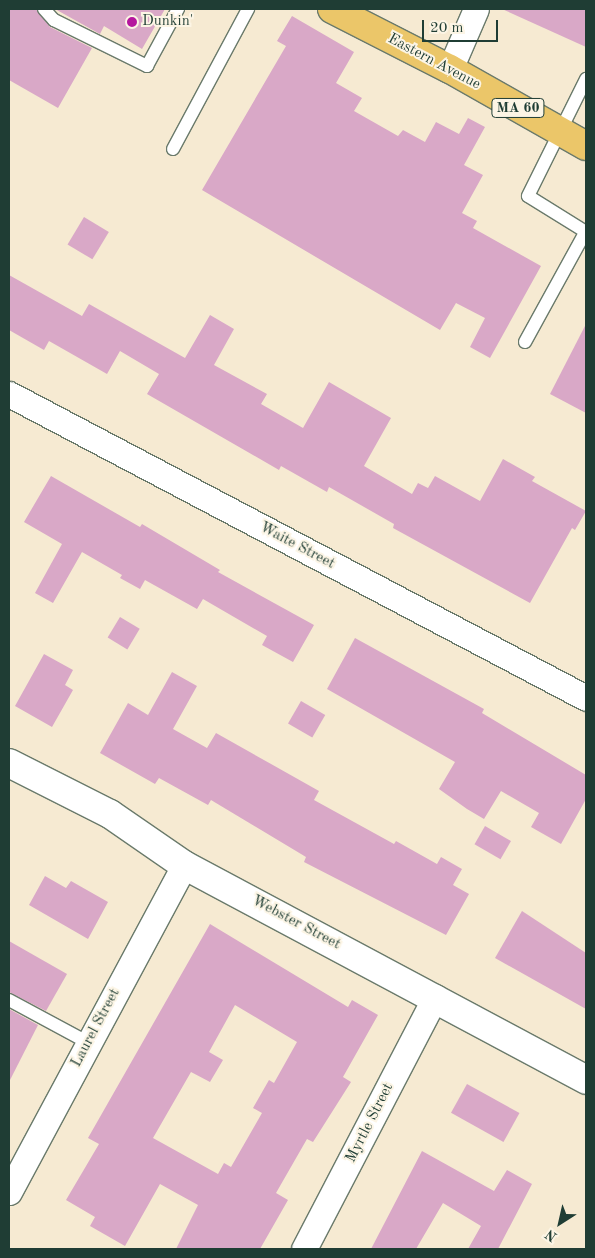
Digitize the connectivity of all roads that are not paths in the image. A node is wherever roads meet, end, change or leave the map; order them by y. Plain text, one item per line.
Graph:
1 (44, 9) edge
2 (178, 9) edge
3 (248, 9) edge
4 (332, 9) edge
5 (476, 9) edge
6 (450, 69) junction
7 (586, 79) edge
8 (562, 132) junction
9 (586, 146) edge
10 (174, 149) dead end
11 (586, 231) edge
12 (525, 342) dead end
13 (9, 394) edge
14 (586, 698) edge
15 (9, 763) edge
16 (184, 864) junction
17 (435, 997) junction
18 (9, 1000) edge
19 (89, 1043) junction
20 (586, 1080) edge
21 (9, 1192) edge
22 (304, 1249) edge

1 - 2 lane
3 - 10 lane
4 - 6 main road, Eastern Avenue / MA 60
5 - 6 street
6 - 8 main road, Eastern Avenue / MA 60
7 - 8 lane
8 - 9 main road, Eastern Avenue / MA 60
8 - 11 lane
11 - 12 lane
13 - 14 street, Waite Street
15 - 16 street, Webster Street
16 - 17 street, Webster Street
16 - 19 street, Laurel Street
17 - 20 street, Webster Street
17 - 22 street, Myrtle Street
18 - 19 lane
19 - 21 street, Laurel Street

